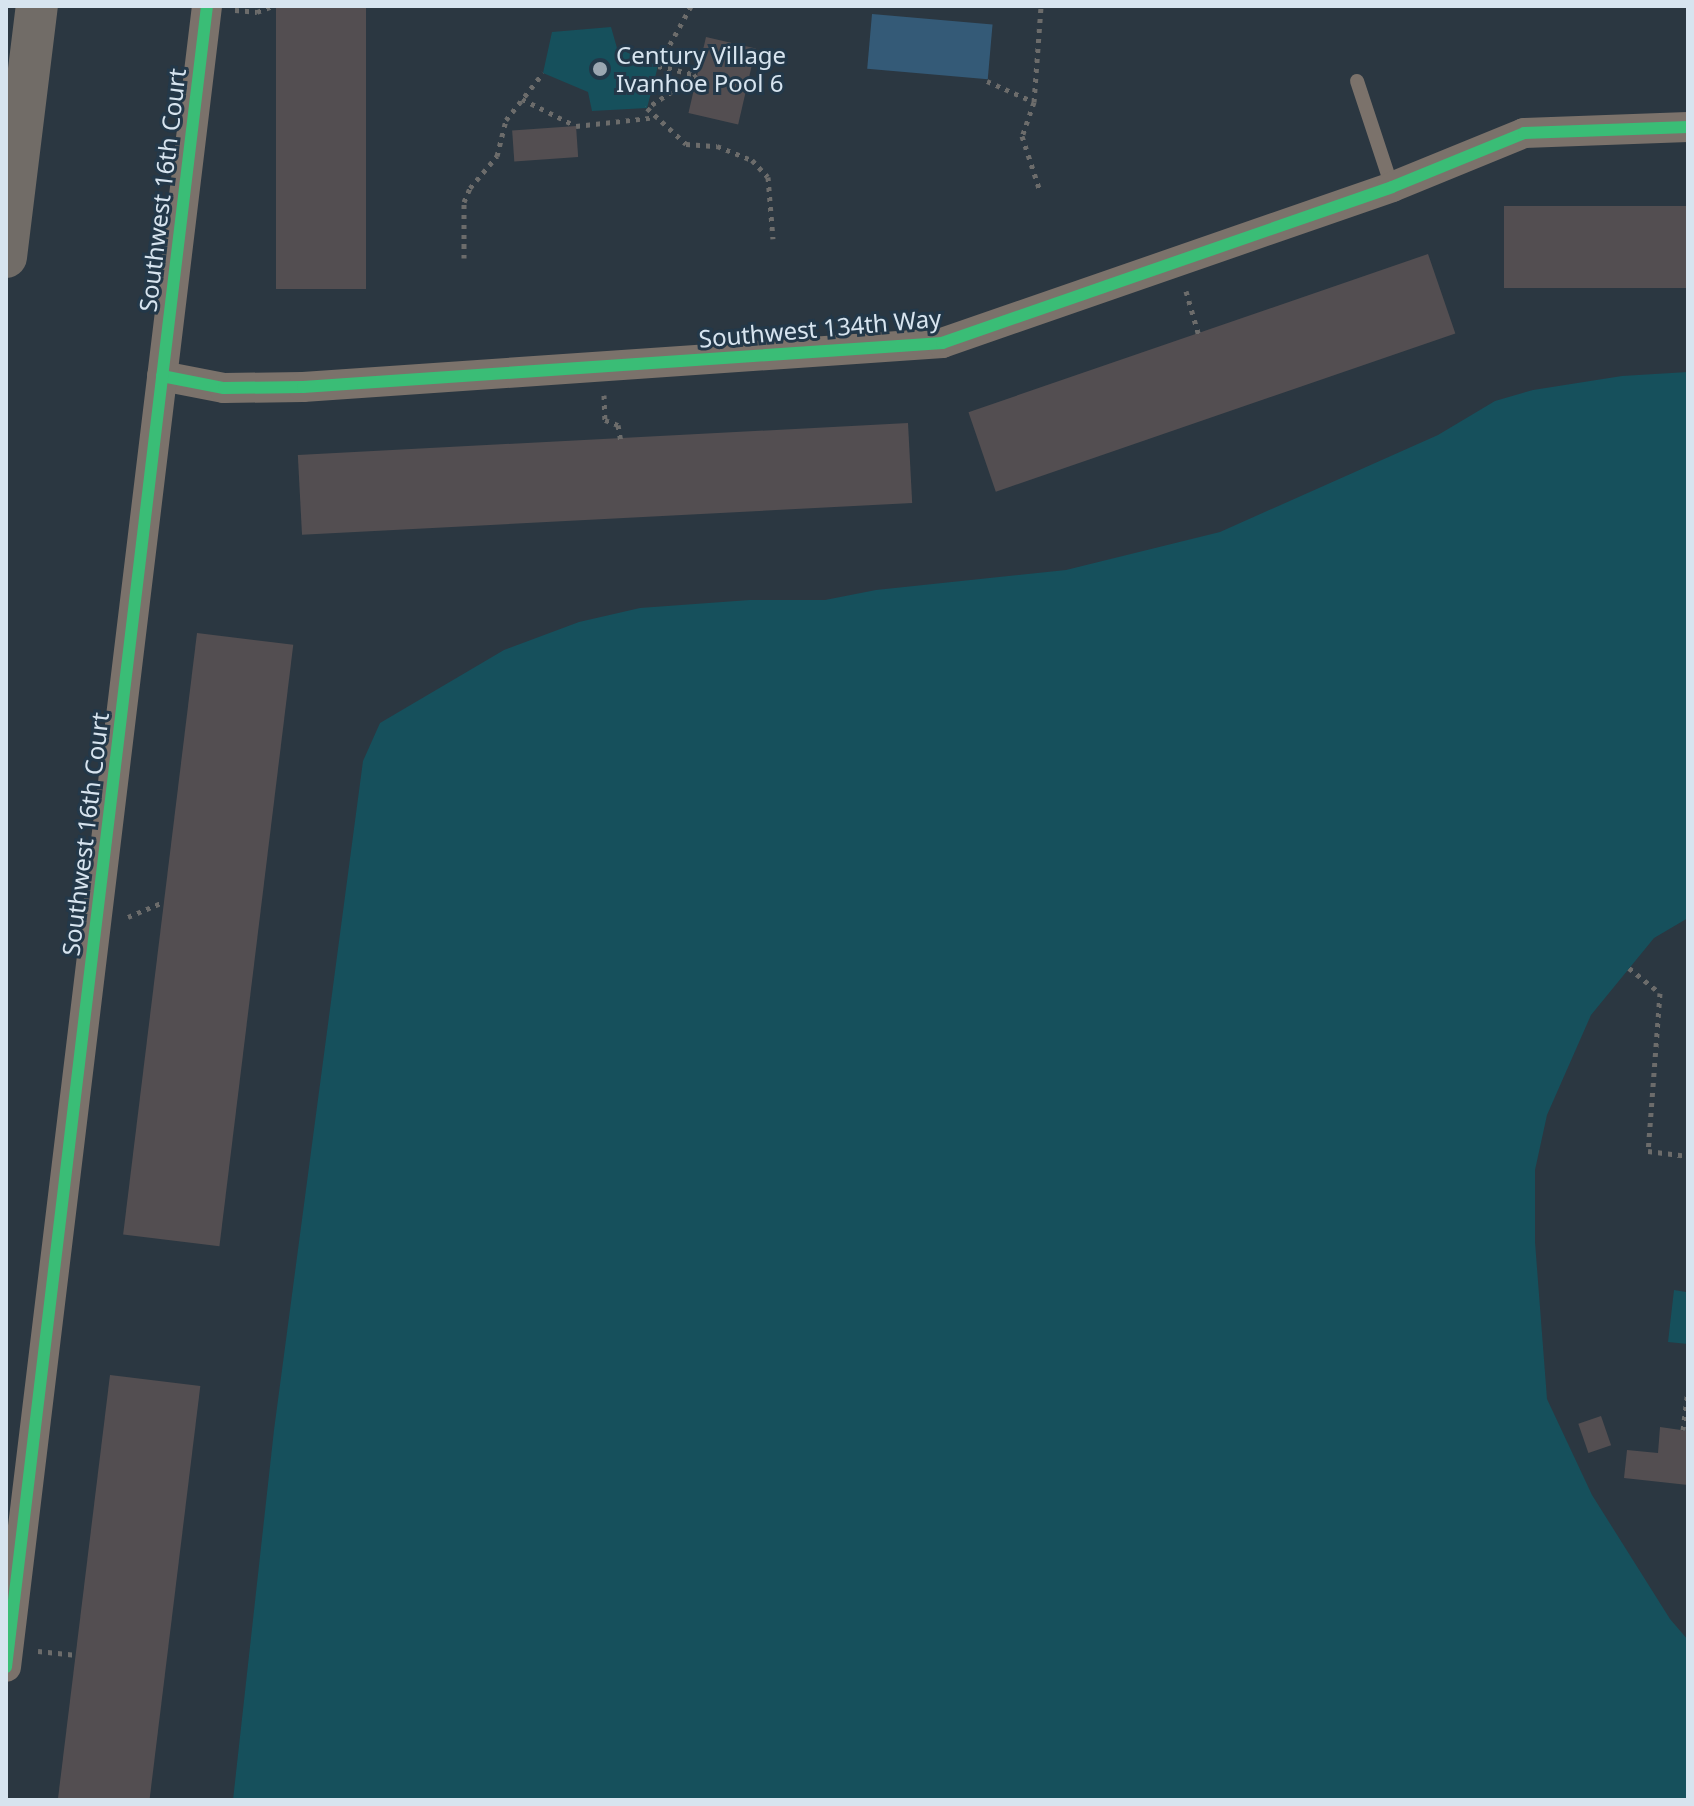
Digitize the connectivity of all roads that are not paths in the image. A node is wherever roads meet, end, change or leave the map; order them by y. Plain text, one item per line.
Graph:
1 (37, 6) edge
2 (207, 6) edge
3 (1357, 81) dead end
4 (1688, 127) edge
5 (1392, 187) junction
6 (6, 257) edge
7 (162, 376) junction
8 (6, 1667) edge

1 - 6 main road
2 - 7 street, Southwest 16th Court
3 - 5 lane
4 - 5 street, Southwest 134th Way
5 - 7 street, Southwest 134th Way
7 - 8 street, Southwest 16th Court

